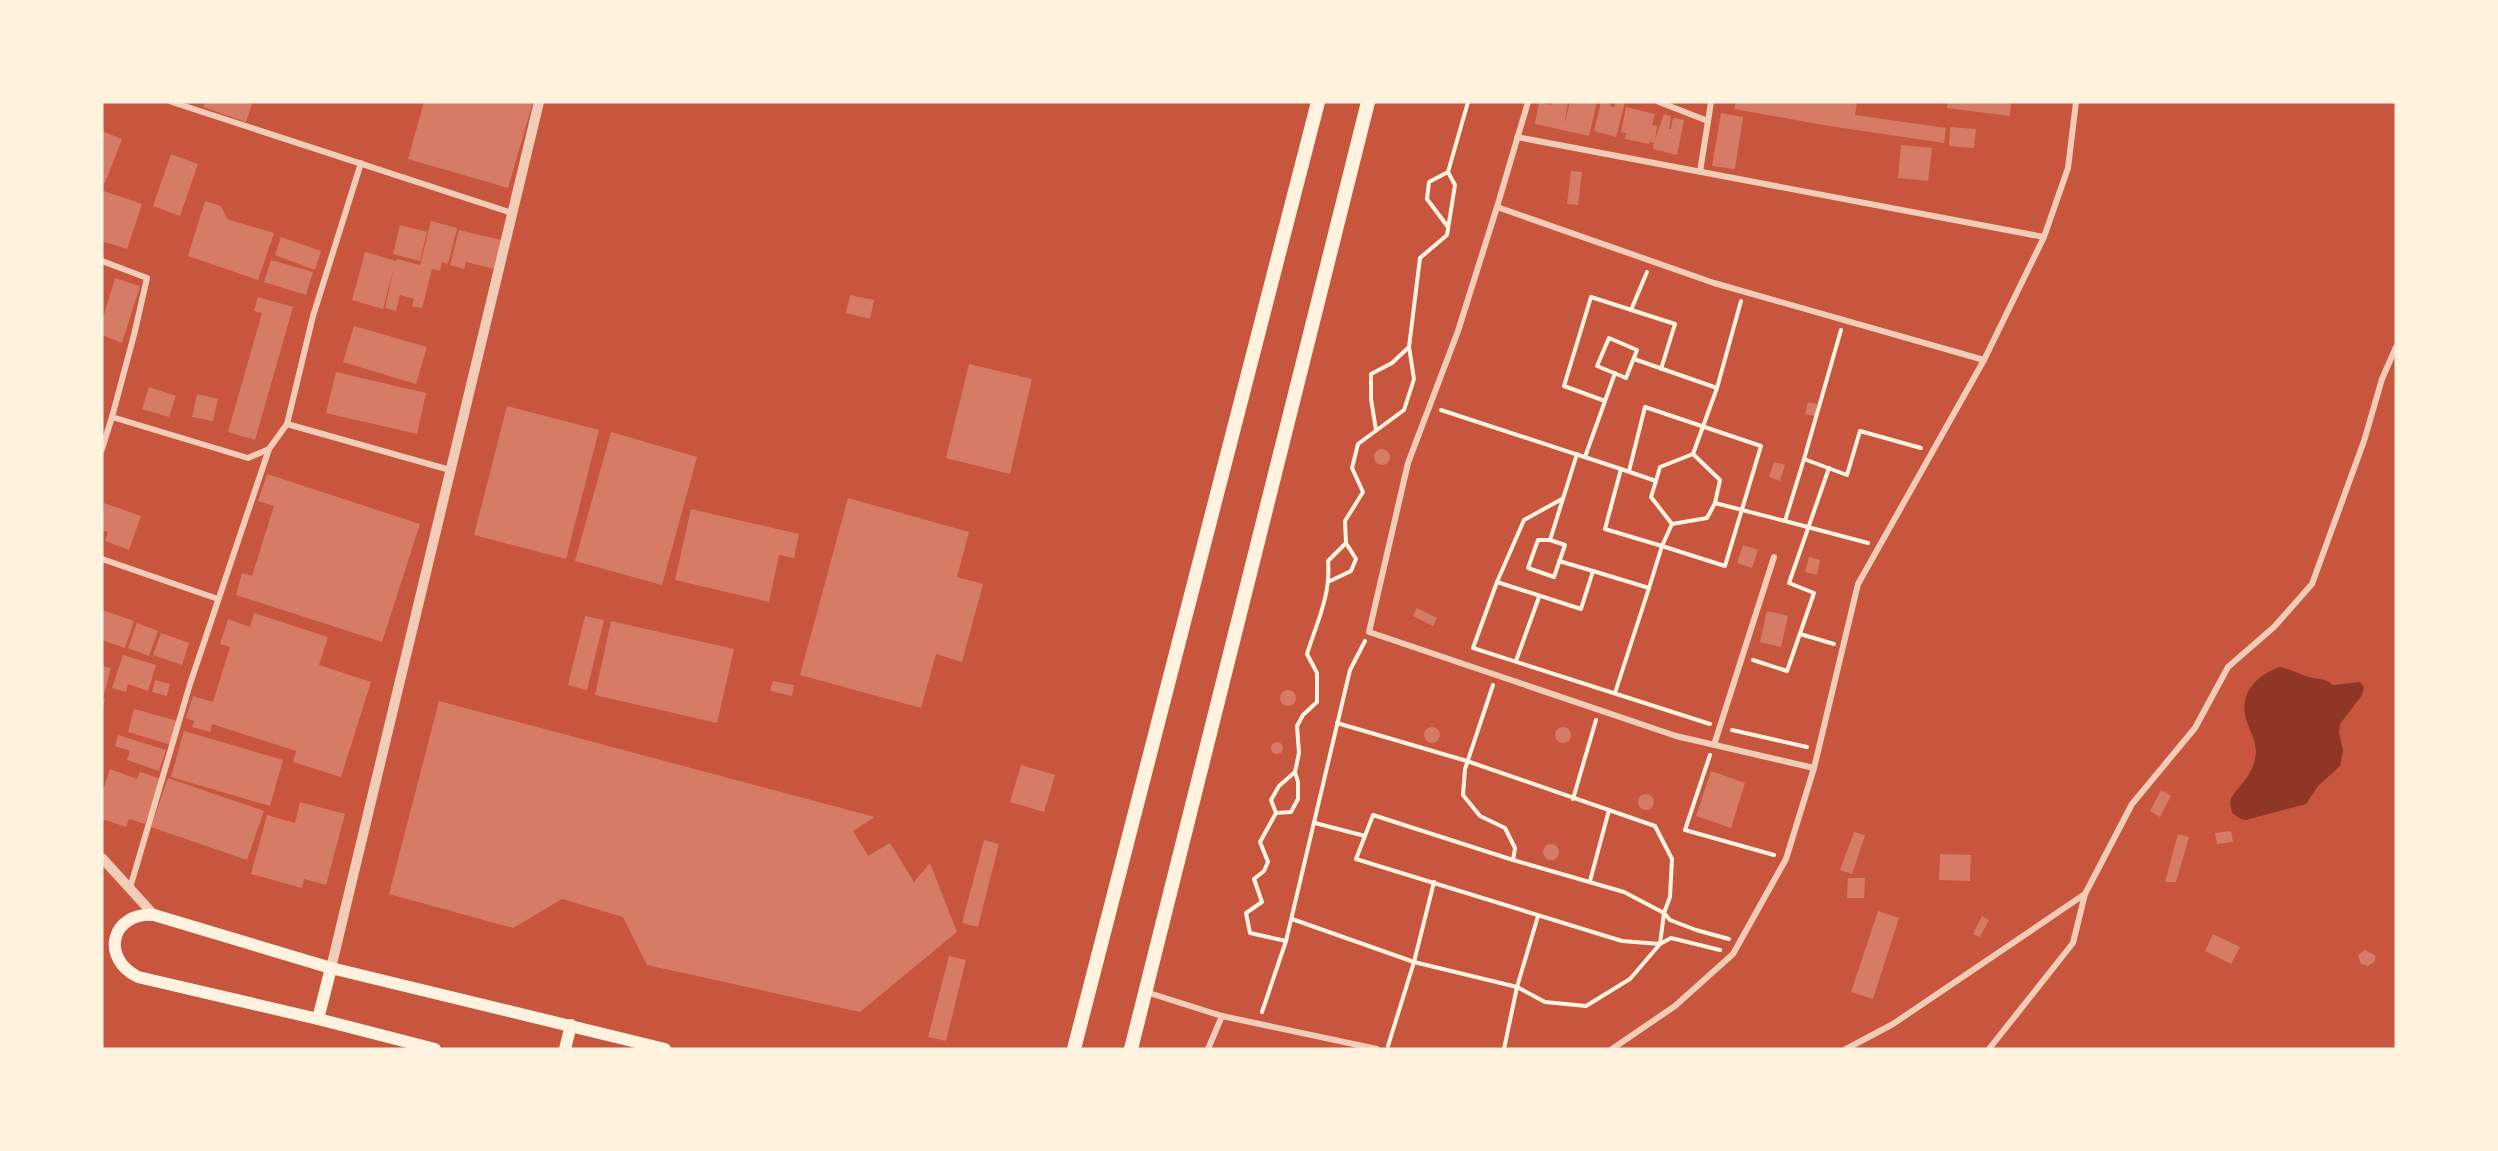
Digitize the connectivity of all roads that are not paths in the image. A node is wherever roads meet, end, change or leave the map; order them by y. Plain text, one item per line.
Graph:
1 (172, 102) edge
2 (539, 102) edge
3 (1318, 102) edge
4 (1368, 102) edge
5 (1528, 102) edge
6 (1659, 102) edge
7 (1711, 102) edge
8 (2076, 102) edge
9 (180, 103) edge
10 (1708, 121) junction
11 (1517, 137) junction
12 (361, 164) junction
13 (1700, 172) junction
14 (1497, 207) junction
15 (512, 213) junction
16 (2044, 237) junction
17 (102, 261) edge
18 (2396, 347) edge
19 (1984, 360) junction
20 (112, 417) junction
21 (287, 424) junction
22 (102, 448) edge
23 (269, 449) junction
24 (450, 470) junction
25 (1774, 557) dead end
26 (102, 559) edge
27 (218, 599) junction
28 (1714, 745) junction
29 (1814, 768) junction
30 (102, 858) edge
31 (130, 888) junction
32 (2085, 894) junction
33 (154, 915) junction
34 (331, 968) junction
35 (1145, 992) junction
36 (1222, 1016) junction
37 (318, 1019) junction
38 (571, 1025) junction
39 (435, 1049) edge
40 (565, 1049) edge
41 (665, 1049) edge
42 (1074, 1049) edge
43 (1131, 1049) edge
44 (1208, 1049) edge
45 (1377, 1049) edge
46 (1612, 1049) edge
47 (1846, 1049) edge
48 (1989, 1049) edge

1 - 9 street
2 - 15 street
3 - 42 main road
4 - 35 main road
5 - 11 street
6 - 10 street
7 - 10 street
8 - 16 street
9 - 12 street
10 - 13 street
11 - 13 street
11 - 14 street
12 - 15 street
12 - 21 street
13 - 16 street
14 - 19 street
14 - 28 street
15 - 24 street
16 - 19 street
17 - 20 street
18 - 32 street
19 - 29 street
20 - 22 street
20 - 23 street
21 - 23 street
21 - 24 street
23 - 27 street
24 - 34 street
25 - 28 street
26 - 27 street
27 - 31 street
28 - 29 street
29 - 46 street
30 - 31 street
31 - 33 street
32 - 47 street
32 - 48 street
33 - 34 main road
33 - 37 main road
34 - 37 main road
34 - 38 main road
35 - 36 street
35 - 43 main road
36 - 44 street
36 - 45 street
37 - 39 main road
38 - 40 main road
38 - 41 main road

